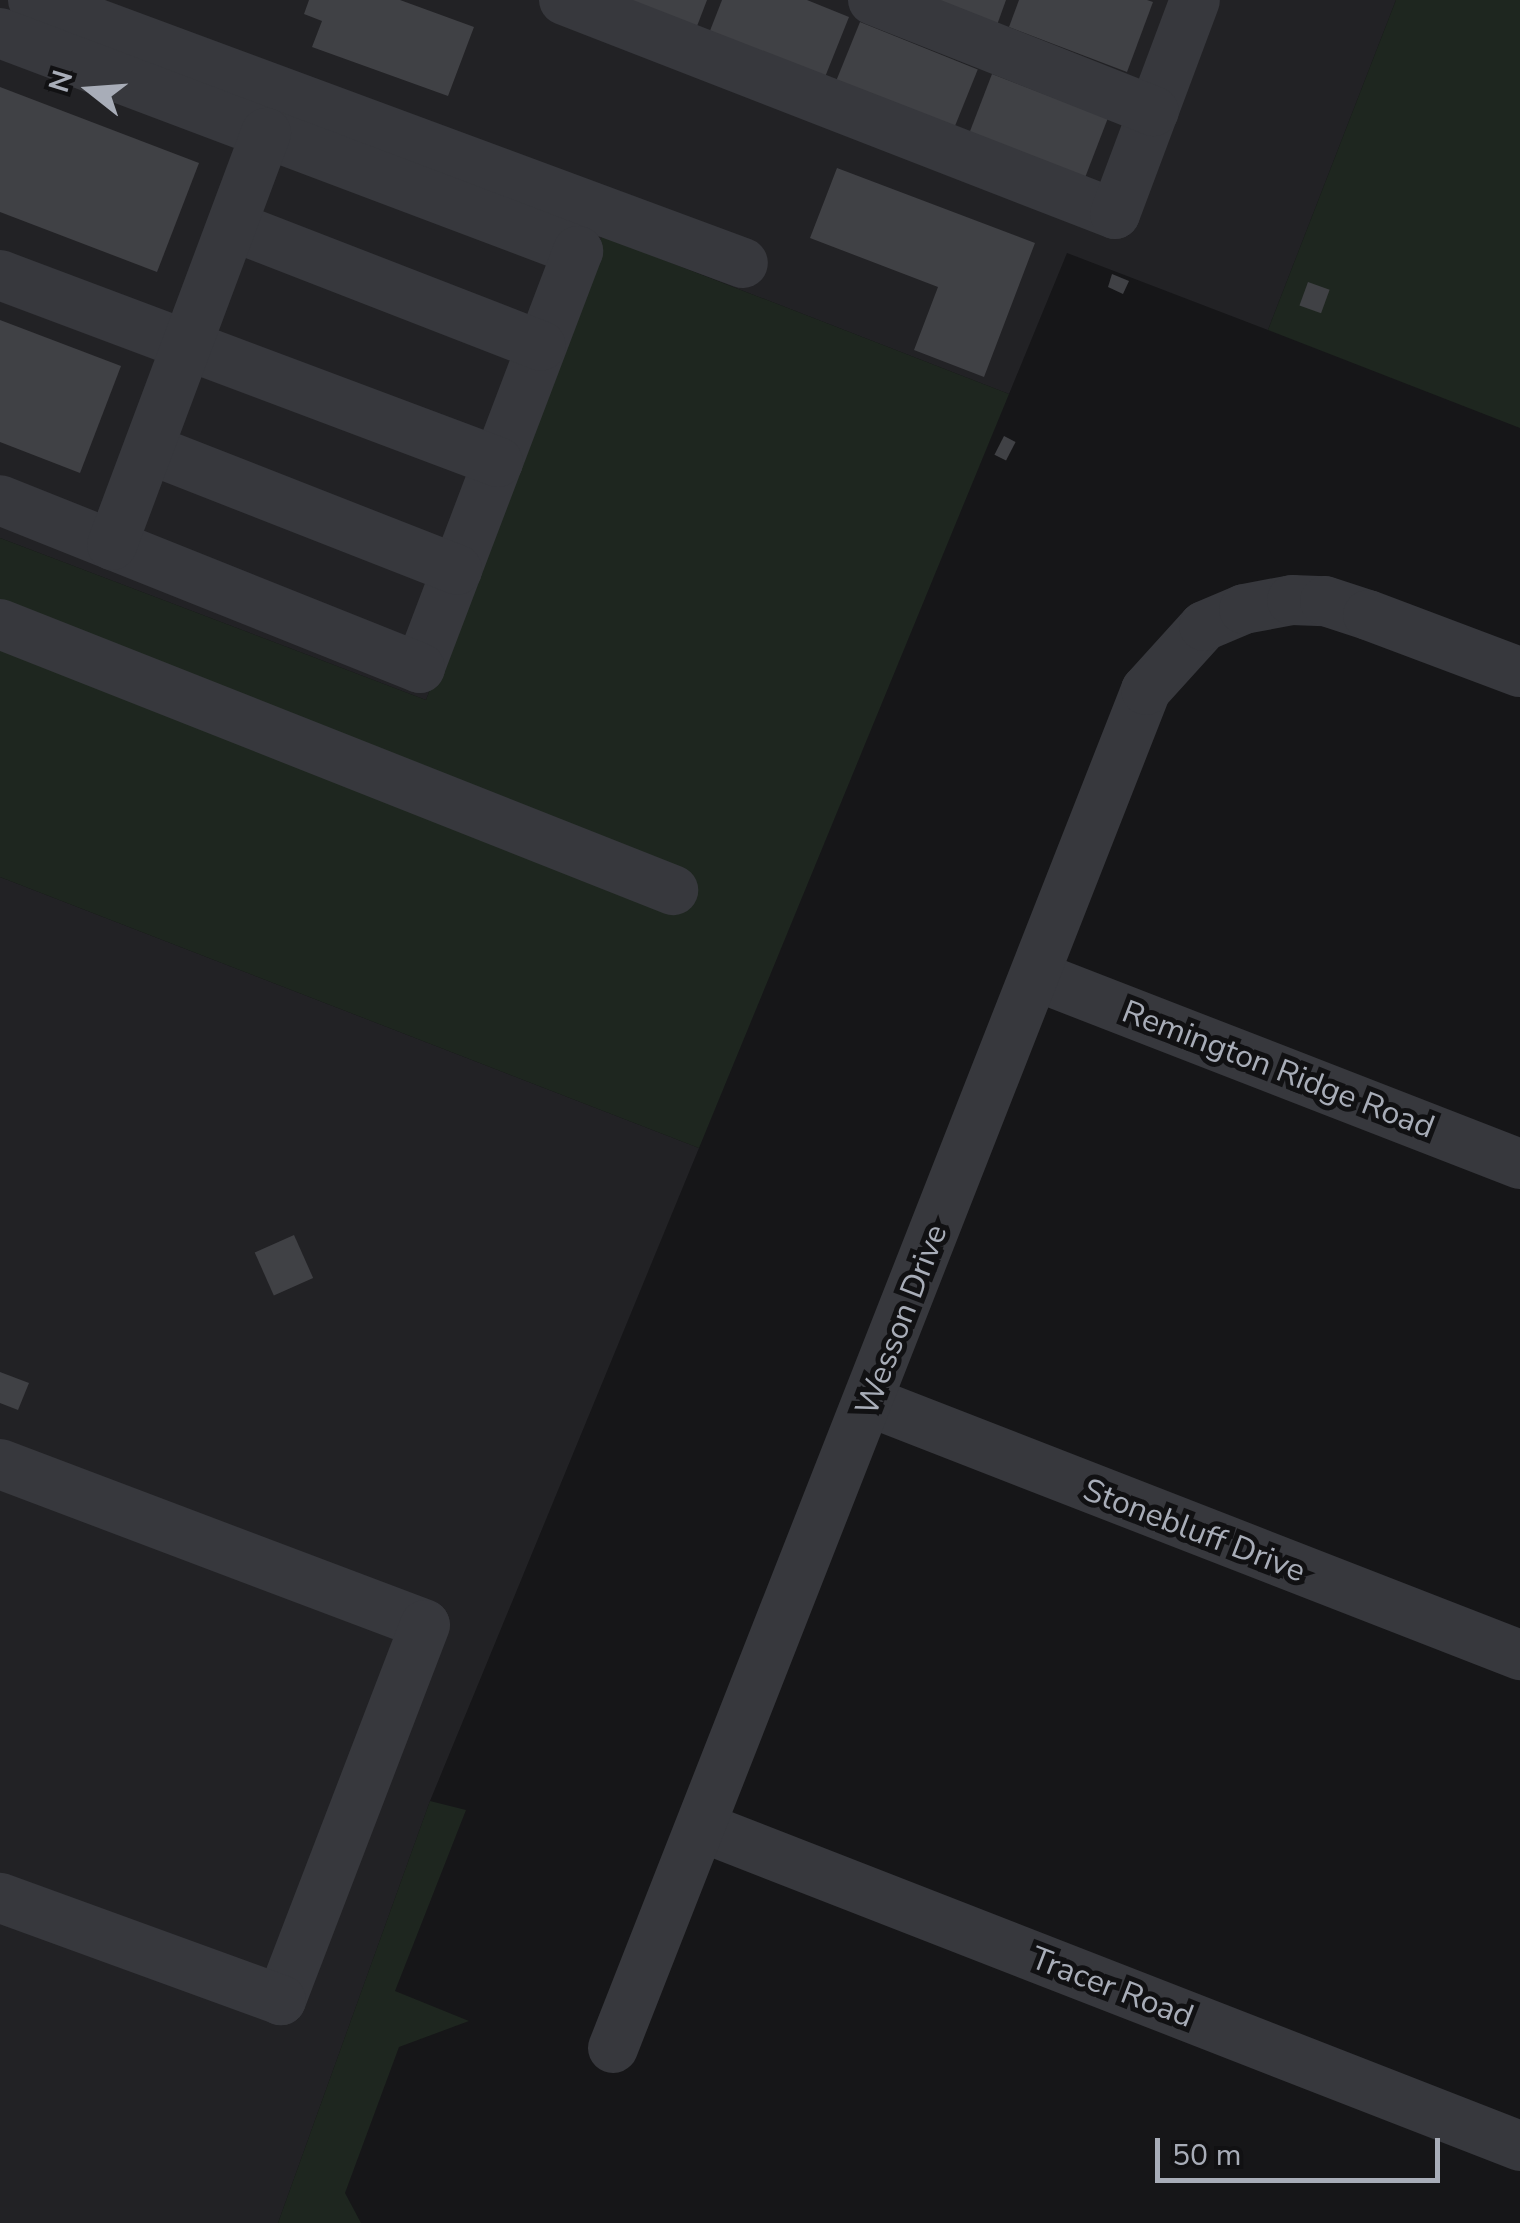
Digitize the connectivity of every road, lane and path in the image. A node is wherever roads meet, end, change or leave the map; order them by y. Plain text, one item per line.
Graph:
1 (33, 0) edge
2 (564, 0) edge
3 (873, 0) edge
4 (1195, 0) edge
5 (0, 32) edge
6 (1154, 111) junction
7 (266, 133) junction
8 (232, 226) junction
9 (743, 263) dead end
10 (0, 275) edge
11 (189, 346) junction
12 (542, 346) junction
13 (149, 449) junction
14 (498, 462) junction
15 (0, 500) edge
16 (112, 544) junction
17 (457, 570) junction
18 (0, 624) edge
19 (1520, 672) edge
20 (673, 890) dead end
21 (1036, 976) junction
22 (1520, 1164) edge
23 (870, 1402) junction
24 (0, 1464) edge
25 (1520, 1655) edge
26 (704, 1828) junction
27 (0, 1898) edge
28 (614, 2048) dead end
29 (1520, 2146) edge

1 - 9 street
2 - 6 street
3 - 6 street
4 - 6 street
5 - 7 street
7 - 8 street
7 - 12 street
8 - 11 street
8 - 12 street
10 - 11 street
11 - 13 street
11 - 14 street
12 - 14 street
13 - 16 street
13 - 17 street
14 - 17 street
15 - 16 street
16 - 17 street
18 - 20 street
19 - 21 street, Wesson Drive
21 - 22 street, Remington Ridge Road
21 - 23 street, Wesson Drive
23 - 25 street, Stonebluff Drive
23 - 26 street, Wesson Drive
24 - 27 street
26 - 28 street, Wesson Drive
26 - 29 street, Tracer Road

